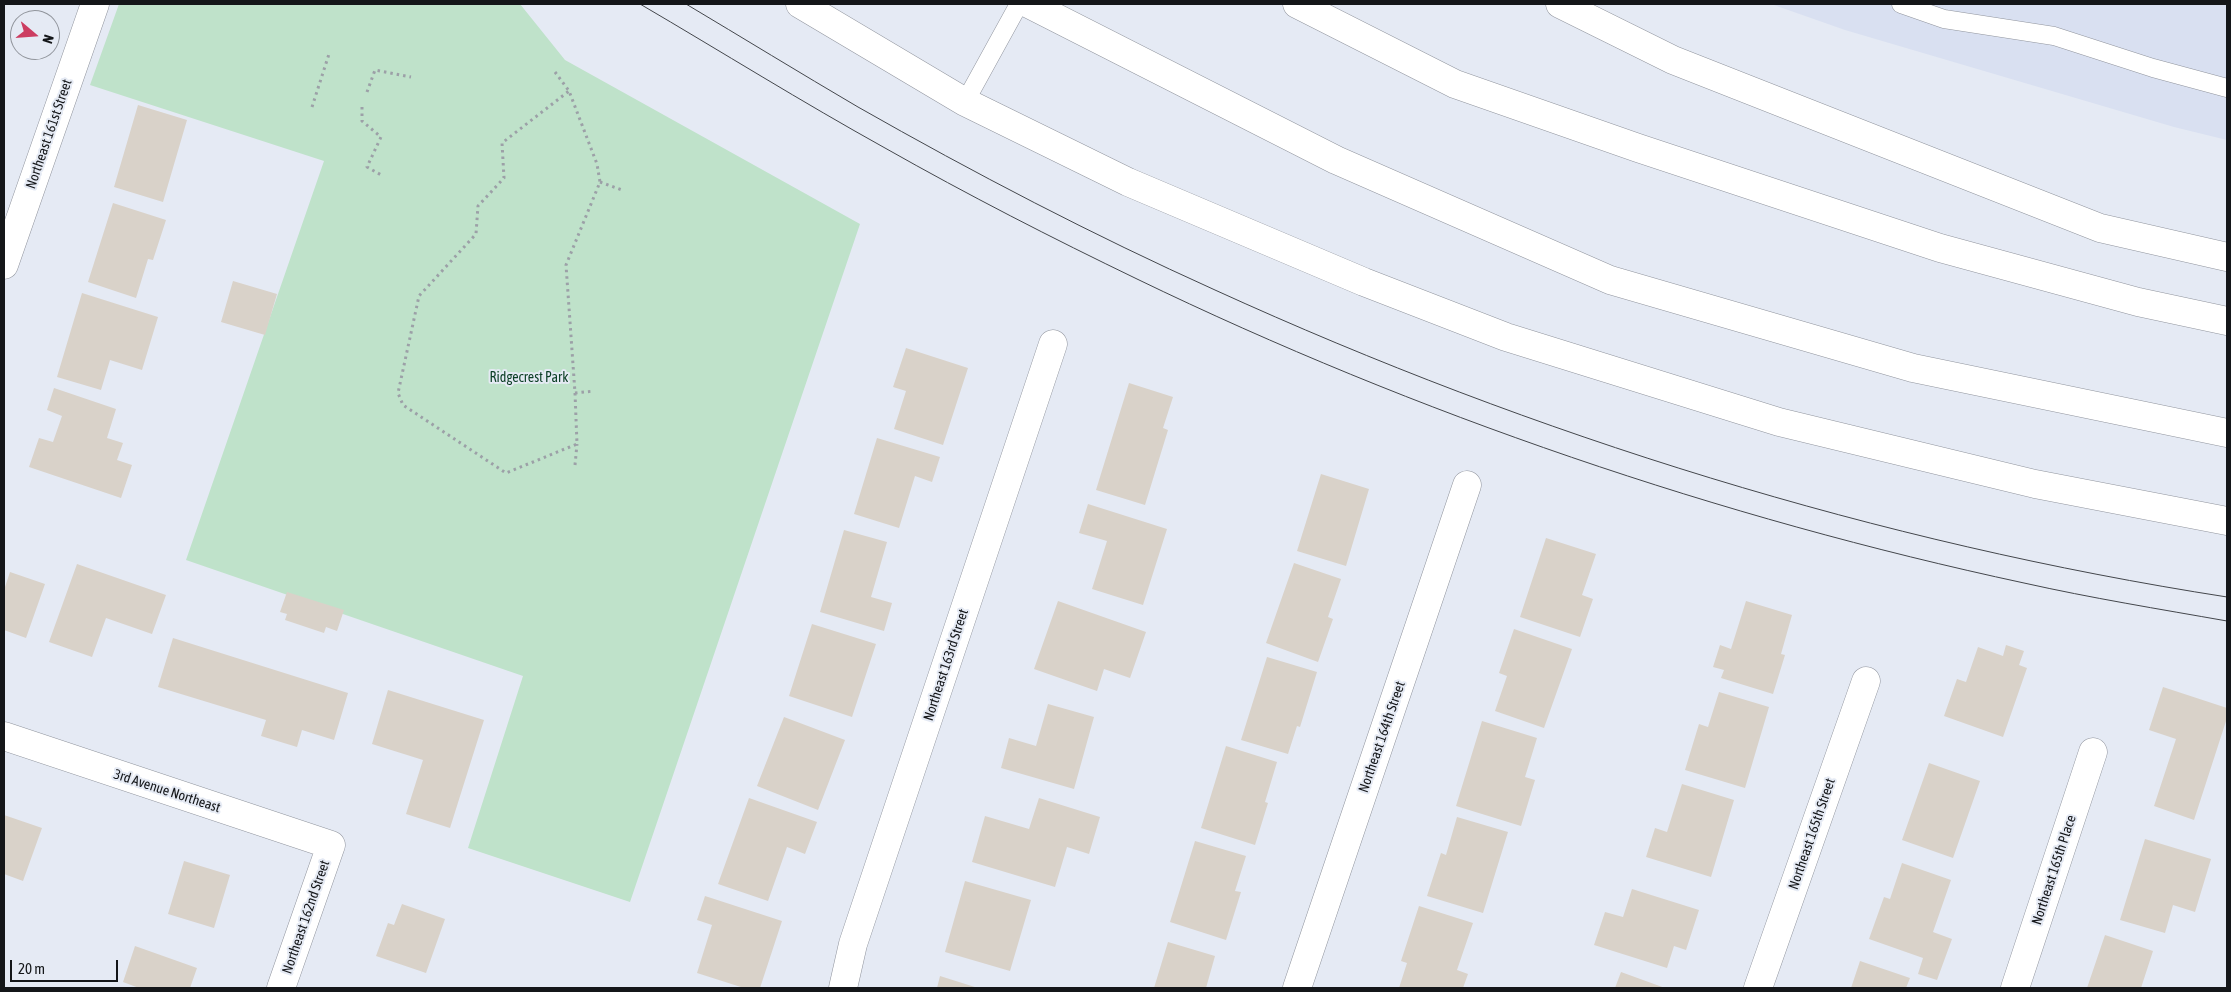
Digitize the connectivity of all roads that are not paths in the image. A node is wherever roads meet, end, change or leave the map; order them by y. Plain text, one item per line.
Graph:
1 (95, 4) edge
2 (800, 4) edge
3 (1019, 4) edge
4 (1029, 4) edge
5 (1297, 4) edge
6 (1560, 4) edge
7 (1901, 4) edge
8 (2227, 88) edge
9 (965, 102) junction
10 (2227, 257) edge
11 (4, 265) edge
12 (2227, 321) edge
13 (1053, 344) dead end
14 (2227, 433) edge
15 (1466, 485) dead end
16 (2227, 521) edge
17 (1866, 681) dead end
18 (4, 736) edge
19 (2093, 752) dead end
20 (331, 845) joint
21 (281, 988) edge
22 (843, 988) edge
23 (1297, 988) edge
24 (1758, 988) edge
25 (2015, 988) edge

1 - 11 main road, Northeast 161st Street
2 - 9 main road
3 - 9 lane
4 - 14 main road
5 - 12 main road
6 - 10 main road
7 - 8 lane
9 - 16 main road
13 - 22 main road, Northeast 163rd Street
15 - 23 main road, Northeast 164th Street
17 - 24 main road, Northeast 165th Street
18 - 20 main road, 3rd Avenue Northeast
19 - 25 main road, Northeast 165th Place
20 - 21 main road, Northeast 162nd Street

